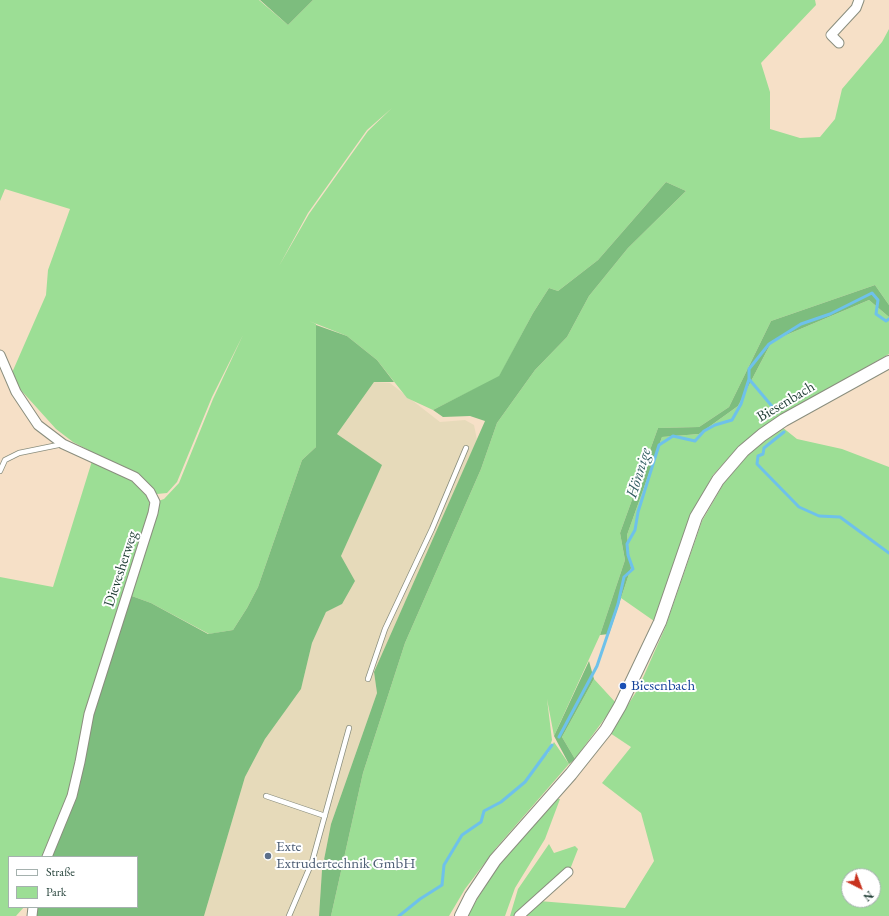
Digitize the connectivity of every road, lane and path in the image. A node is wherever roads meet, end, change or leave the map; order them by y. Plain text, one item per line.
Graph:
1 (859, 0) edge
2 (839, 43) dead end
3 (0, 355) edge
4 (889, 362) edge
5 (63, 444) junction
6 (466, 448) dead end
7 (0, 471) edge
8 (368, 679) dead end
9 (349, 728) dead end
10 (266, 796) dead end
11 (325, 816) junction
12 (47, 856) edge
13 (568, 872) dead end
14 (289, 916) edge
15 (461, 916) edge
16 (519, 916) edge

1 - 2 street
3 - 5 street, Dievesherweg
4 - 15 main road, Biesenbach
5 - 7 lane
5 - 12 street, Dievesherweg
6 - 8 lane
9 - 11 lane
10 - 11 lane
11 - 14 lane
13 - 16 street

